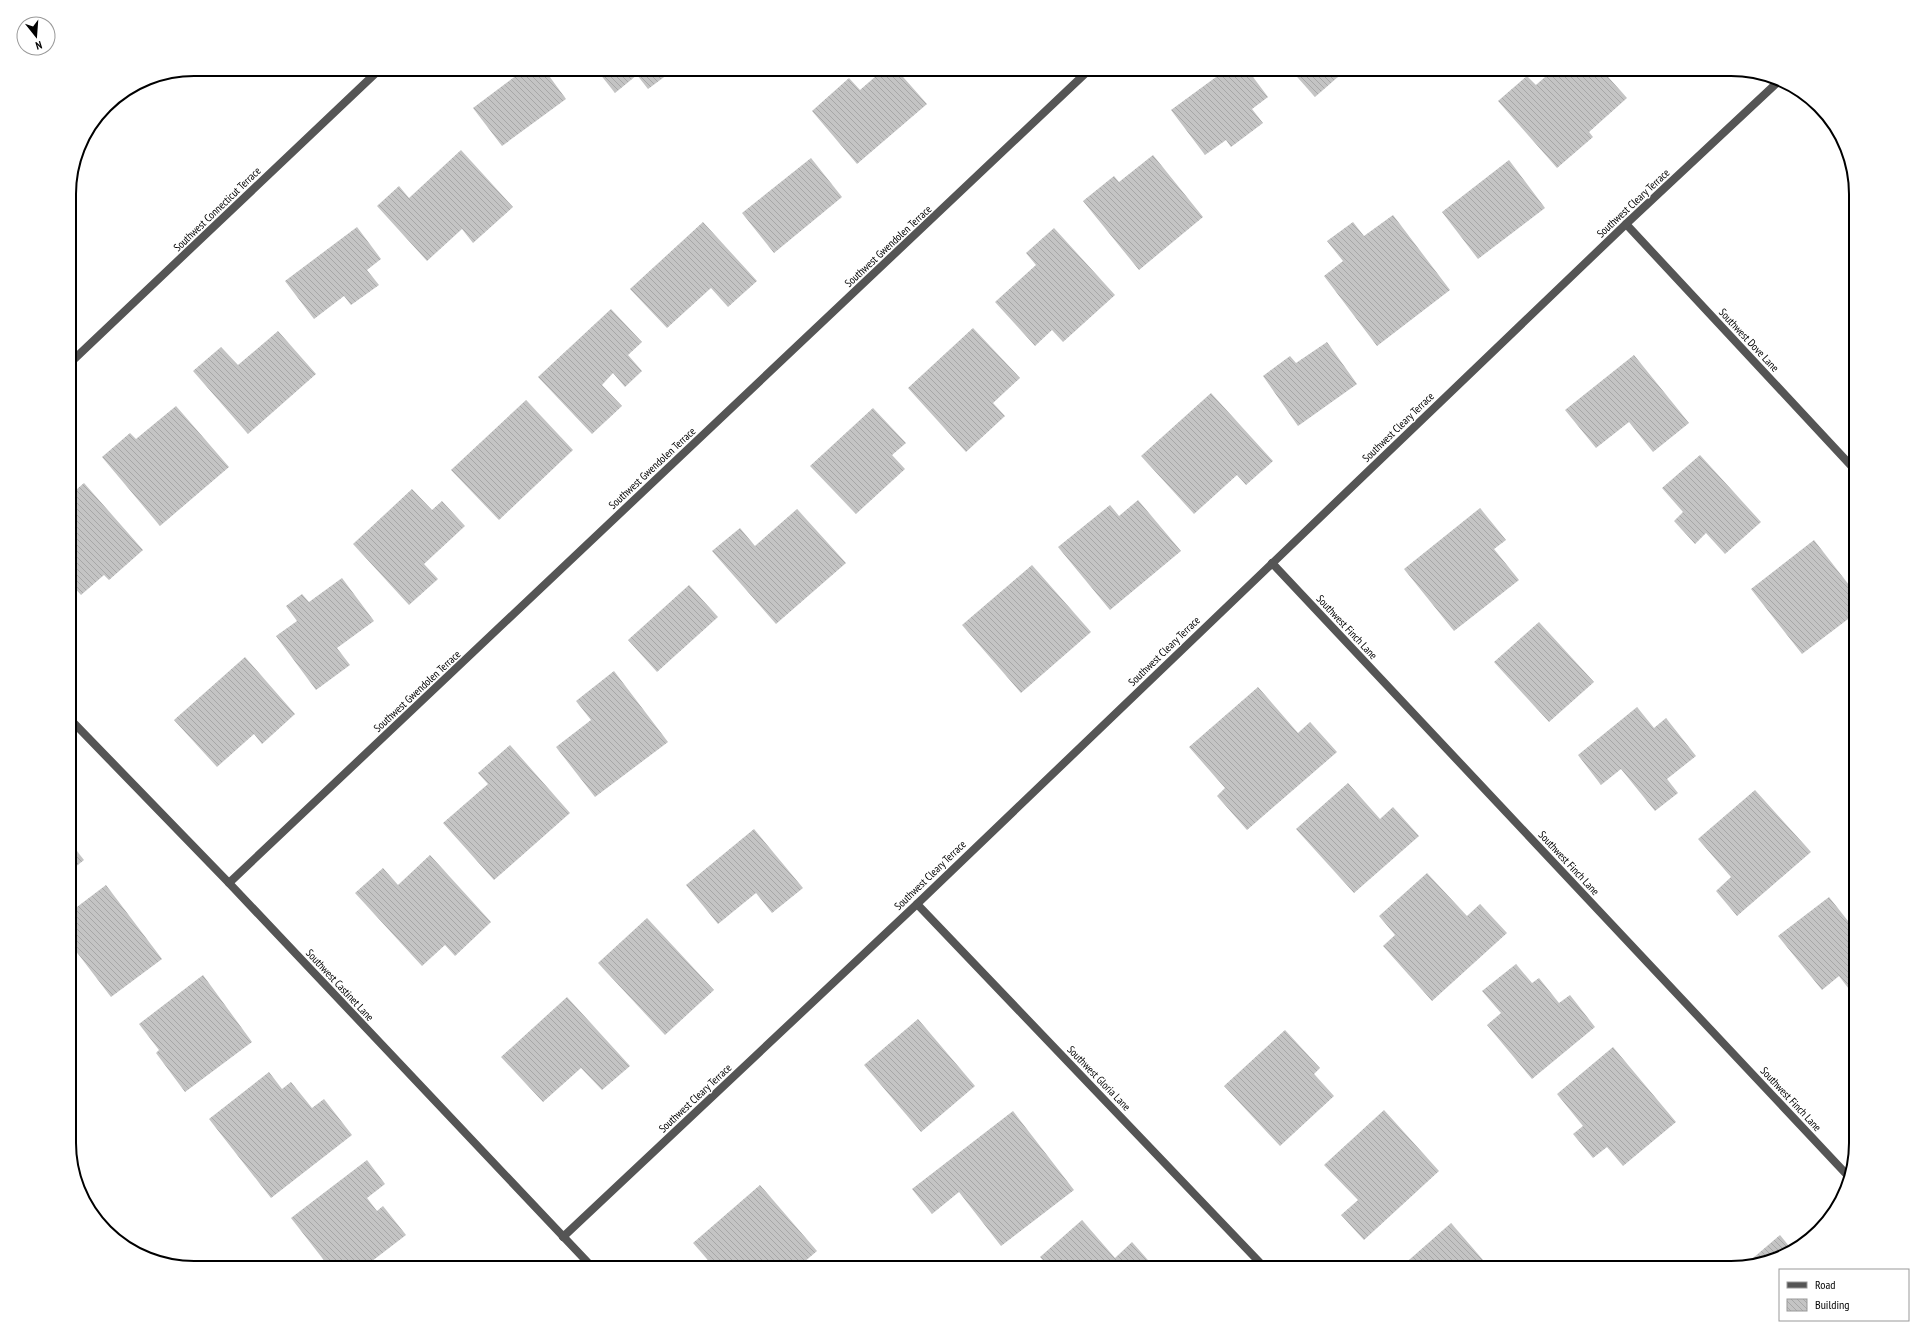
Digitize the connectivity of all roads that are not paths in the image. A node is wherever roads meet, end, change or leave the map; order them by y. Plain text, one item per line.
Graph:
1 (373, 76) edge
2 (1083, 76) edge
3 (1775, 85) edge
4 (1626, 224) junction
5 (76, 357) edge
6 (1849, 463) edge
7 (1272, 563) junction
8 (76, 725) edge
9 (229, 883) junction
10 (917, 904) junction
11 (1845, 1173) edge
12 (563, 1237) junction
13 (586, 1261) edge
14 (1258, 1261) edge

1 - 5 street, Southwest Connecticut Terrace
2 - 9 street, Southwest Gwendolen Terrace
3 - 4 street, Southwest Cleary Terrace
4 - 6 street, Southwest Dove Lane
4 - 7 street, Southwest Cleary Terrace
7 - 10 street, Southwest Cleary Terrace
7 - 11 street, Southwest Finch Lane
8 - 9 street, Southwest Castinet Lane
9 - 12 street, Southwest Castinet Lane
10 - 12 street, Southwest Cleary Terrace
10 - 14 street, Southwest Gloria Lane
12 - 13 street, Southwest Castinet Lane

